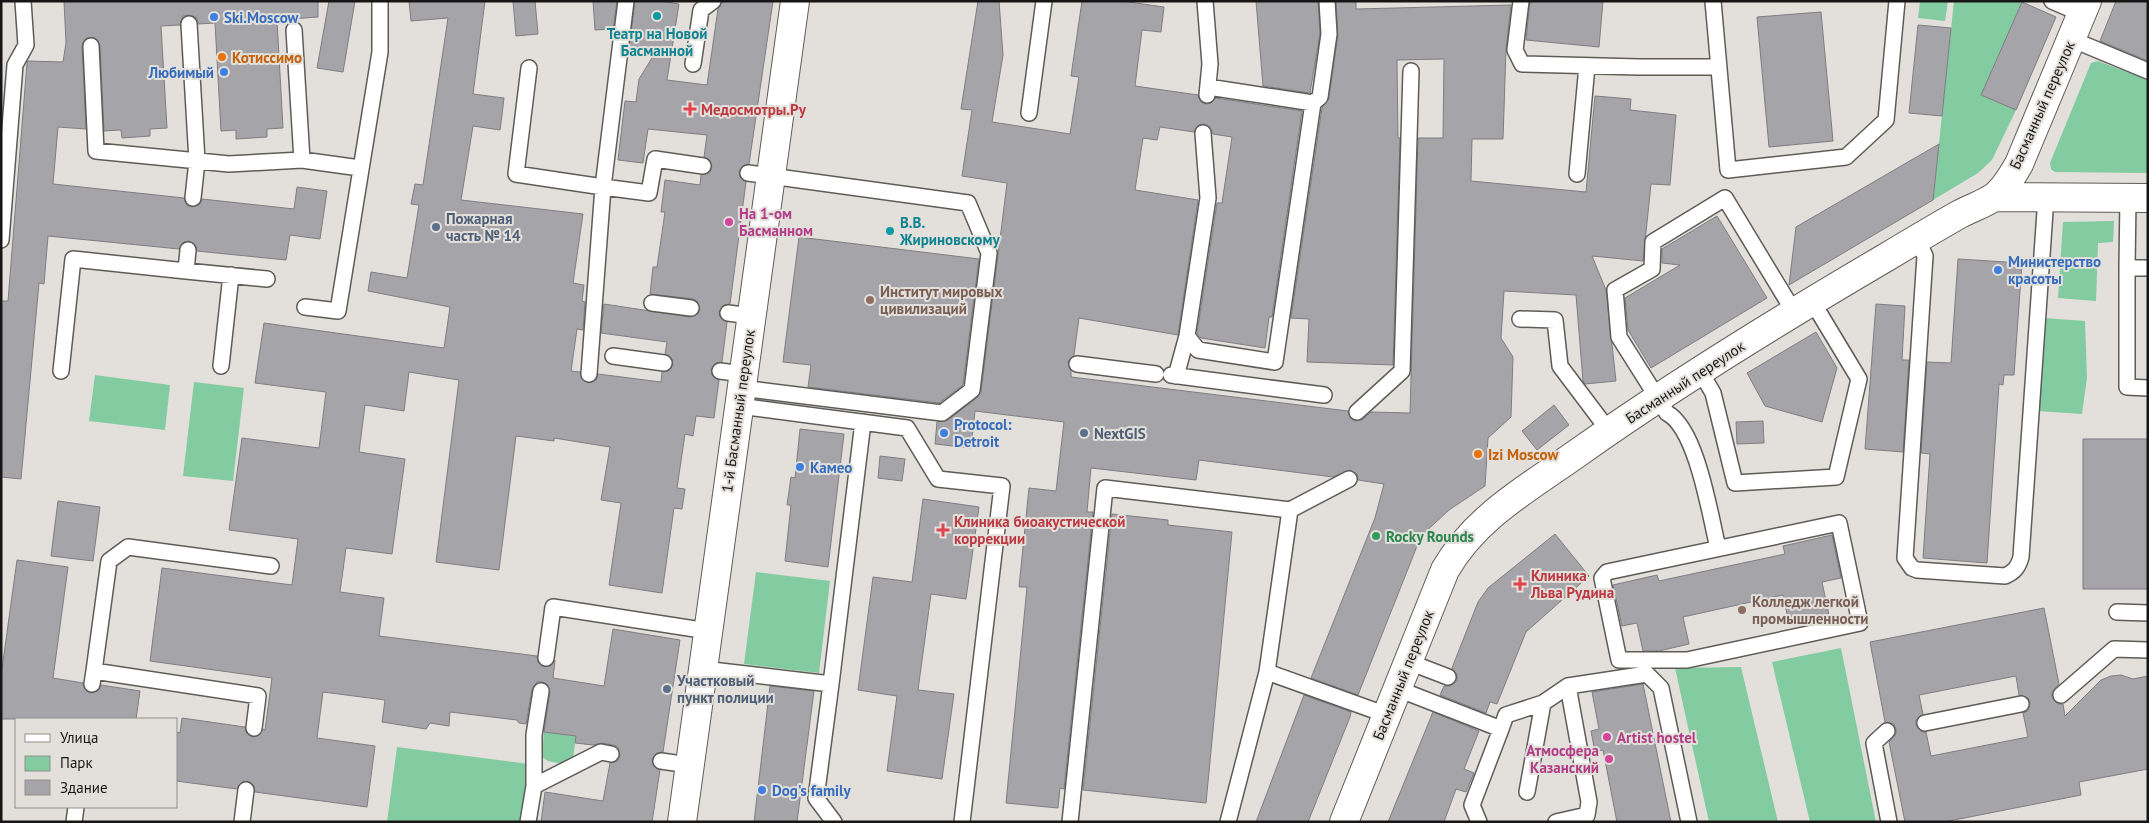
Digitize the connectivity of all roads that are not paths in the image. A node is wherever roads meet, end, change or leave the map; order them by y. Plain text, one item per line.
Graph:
1 (23, 1) edge
2 (380, 1) edge
3 (626, 1) edge
4 (713, 1) edge
5 (795, 1) edge
6 (1044, 1) edge
7 (1205, 1) edge
8 (1327, 1) edge
9 (1521, 1) edge
10 (1713, 1) edge
11 (1898, 1) edge
12 (2052, 1) edge
13 (2084, 8) edge
14 (189, 24) dead end
15 (294, 30) dead end
16 (2071, 39) junction
17 (91, 46) dead end
18 (693, 64) dead end
19 (8, 66) edge
20 (1587, 66) junction
21 (1719, 67) junction
22 (528, 68) dead end
23 (1411, 71) dead end
24 (2148, 71) edge
25 (1313, 103) junction
26 (1029, 113) dead end
27 (1202, 133) dead end
28 (302, 160) junction
29 (197, 161) junction
30 (703, 166) dead end
31 (360, 168) junction
32 (759, 174) junction
33 (1577, 174) dead end
34 (603, 187) junction
35 (1994, 197) junction
36 (2046, 197) junction
37 (193, 198) dead end
38 (2138, 198) edge
39 (1917, 239) junction
40 (1, 240) edge
41 (188, 250) dead end
42 (2127, 268) junction
43 (2148, 268) edge
44 (186, 271) junction
45 (231, 276) junction
46 (267, 279) dead end
47 (652, 303) dead end
48 (1803, 306) junction
49 (306, 307) dead end
50 (691, 308) dead end
51 (1520, 319) dead end
52 (1187, 336) junction
53 (613, 356) dead end
54 (664, 363) dead end
55 (1077, 364) dead end
56 (221, 366) dead end
57 (61, 371) dead end
58 (1700, 371) junction
59 (589, 374) dead end
60 (1156, 374) dead end
61 (736, 385) junction
62 (2148, 388) edge
63 (1324, 395) dead end
64 (1657, 398) junction
65 (1357, 412) dead end
66 (863, 422) junction
67 (1610, 431) junction
68 (1349, 479) dead end
69 (1290, 510) junction
70 (1718, 548) junction
71 (271, 566) dead end
72 (2117, 612) dead end
73 (2148, 613) edge
74 (708, 631) junction
75 (2148, 650) edge
76 (546, 658) dead end
77 (1409, 662) junction
78 (703, 669) junction
79 (1267, 672) junction
80 (1448, 677) dead end
81 (831, 684) junction
82 (1568, 686) junction
83 (1398, 689) junction
84 (541, 690) dead end
85 (2061, 695) dead end
86 (1543, 704) junction
87 (2021, 704) dead end
88 (1387, 715) junction
89 (1924, 723) dead end
90 (254, 728) dead end
91 (1501, 728) junction
92 (1887, 731) dead end
93 (611, 754) dead end
94 (661, 761) dead end
95 (690, 765) junction
96 (534, 786) junction
97 (246, 790) dead end
98 (1527, 792) dead end
99 (76, 808) edge
100 (74, 822) edge
101 (242, 822) edge
102 (528, 822) edge
103 (682, 822) edge
104 (834, 822) edge
105 (962, 822) edge
106 (1070, 822) edge
107 (1228, 822) edge
108 (1344, 822) edge
109 (1479, 822) edge
110 (1556, 822) edge
111 (1689, 822) edge
112 (1889, 822) edge

1 - 19 lane
2 - 31 lane
3 - 34 lane
4 - 18 lane
5 - 32 street, 1-й Басманный переулок
6 - 26 lane
7 - 25 lane
8 - 25 lane
9 - 20 lane
10 - 21 lane
11 - 21 lane
12 - 13 lane
13 - 16 street, Басманный переулок
14 - 29 lane
15 - 28 lane
16 - 24 lane
16 - 35 street, Басманный переулок
17 - 29 lane
19 - 40 lane
20 - 21 lane
20 - 33 lane
22 - 34 lane
23 - 65 lane
25 - 52 lane
27 - 52 lane
28 - 29 lane
28 - 31 lane
29 - 37 lane
30 - 34 lane
31 - 49 lane
32 - 61 street, 1-й Басманный переулок
32 - 61 lane
34 - 59 lane
35 - 36 street
35 - 39 street, Басманный переулок
36 - 38 street
36 - 39 lane
38 - 42 lane
39 - 48 street, Басманный переулок
41 - 44 lane
42 - 43 lane
42 - 62 lane
44 - 45 lane
44 - 57 lane
45 - 46 lane
45 - 56 lane
47 - 50 lane
48 - 58 street, Басманный переулок
48 - 58 lane
48 - 64 lane
51 - 67 lane
52 - 63 lane
53 - 54 lane
55 - 60 lane
58 - 64 street, Басманный переулок
61 - 66 lane
61 - 74 street, 1-й Басманный переулок
64 - 67 street, Басманный переулок
64 - 70 lane
66 - 81 lane
66 - 105 lane
67 - 77 street, Басманный переулок
68 - 69 lane
69 - 79 lane
69 - 106 lane
70 - 70 lane
71 - 90 lane
72 - 73 lane
74 - 76 lane
74 - 78 street, 1-й Басманный переулок
75 - 85 lane
77 - 80 lane
77 - 83 street, Басманный переулок
78 - 81 lane
78 - 95 street, 1-й Басманный переулок
79 - 88 lane
79 - 107 lane
81 - 104 lane
82 - 86 lane
82 - 110 lane
82 - 111 lane
83 - 88 street, Басманный переулок
83 - 91 lane
84 - 96 lane
86 - 91 lane
86 - 98 lane
87 - 89 lane
88 - 108 street, Басманный переулок
91 - 109 lane
92 - 112 lane
93 - 96 lane
94 - 95 lane
95 - 103 street, 1-й Басманный переулок
96 - 102 lane
97 - 101 lane
99 - 100 lane

